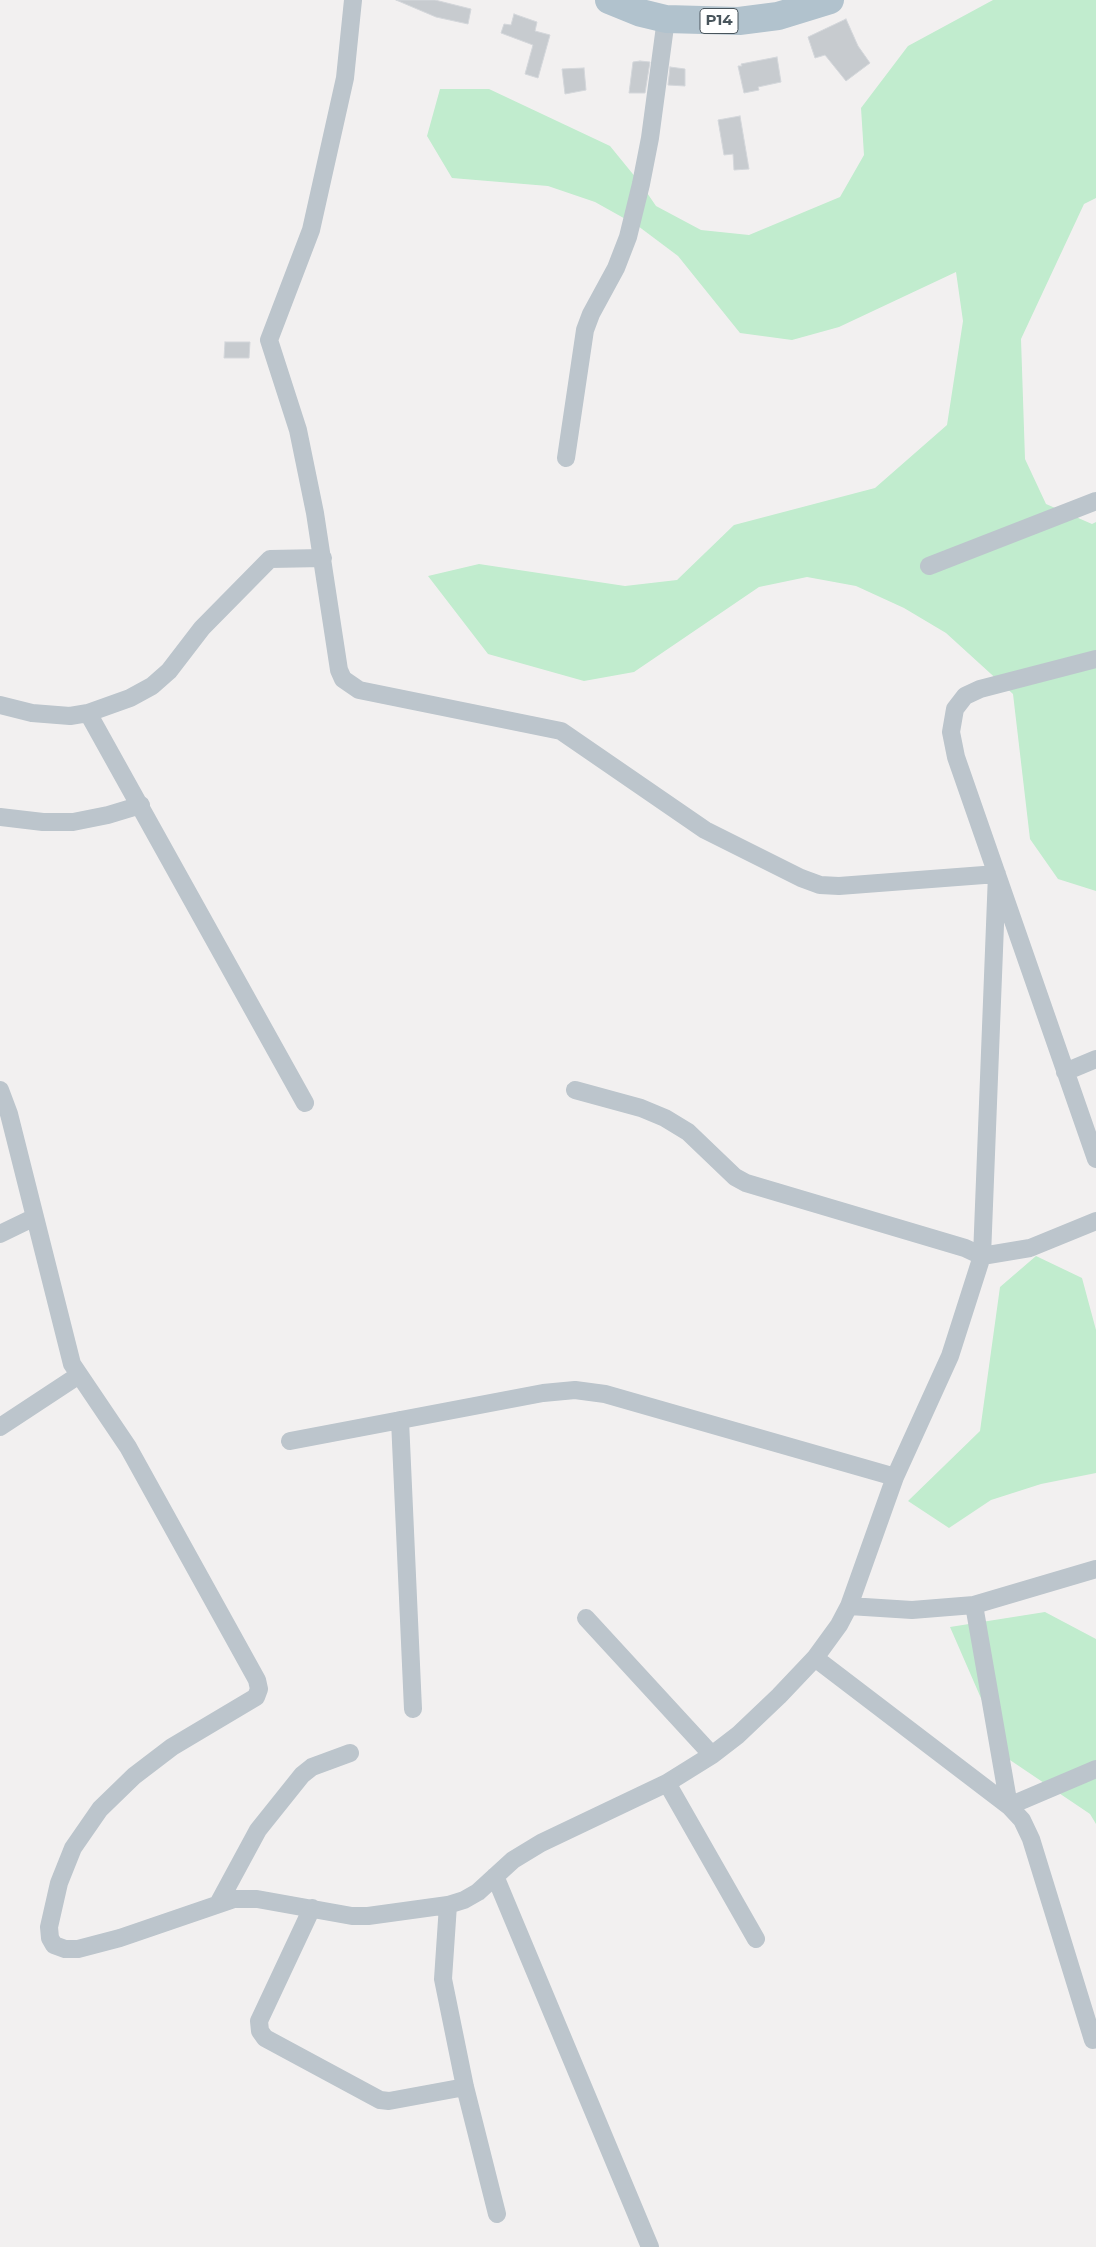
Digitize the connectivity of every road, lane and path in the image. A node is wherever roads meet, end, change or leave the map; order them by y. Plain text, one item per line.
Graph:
1 (353, 0) edge
2 (609, 0) edge
3 (830, 0) edge
4 (666, 19) junction
5 (566, 458) dead end
6 (1096, 501) edge
7 (323, 558) junction
8 (929, 566) dead end
9 (1096, 659) edge
10 (0, 705) edge
11 (88, 713) junction
12 (141, 805) junction
13 (0, 817) edge
14 (997, 874) junction
15 (1096, 1059) edge
16 (1066, 1072) junction
17 (0, 1090) edge
18 (575, 1090) dead end
19 (306, 1103) dead end
20 (1096, 1159) edge
21 (35, 1217) junction
22 (1096, 1221) edge
23 (0, 1234) edge
24 (982, 1256) junction
25 (79, 1375) junction
26 (400, 1420) junction
27 (0, 1427) edge
28 (290, 1442) dead end
29 (896, 1477) junction
30 (1096, 1569) edge
31 (974, 1605) junction
32 (849, 1606) junction
33 (586, 1618) dead end
34 (815, 1658) junction
35 (413, 1709) dead end
36 (350, 1753) dead end
37 (712, 1755) junction
38 (1096, 1769) edge
39 (667, 1783) junction
40 (1009, 1806) junction
41 (495, 1876) junction
42 (218, 1904) junction
43 (448, 1905) junction
44 (312, 1908) junction
45 (756, 1939) dead end
46 (1093, 2040) dead end
47 (465, 2087) junction
48 (497, 2214) dead end
49 (650, 2247) edge

1 - 7 street
2 - 4 main road, P14
3 - 4 main road, P14
4 - 5 street
6 - 8 street
7 - 11 street
7 - 14 street
9 - 14 street
10 - 11 street
11 - 12 street
12 - 13 street
12 - 19 street
14 - 16 street
14 - 24 street
15 - 16 street
16 - 20 street
17 - 21 street
18 - 24 street
21 - 23 street
21 - 25 street
22 - 24 street
24 - 29 street
25 - 27 street
25 - 42 street
26 - 28 street
26 - 29 street
26 - 35 street
29 - 32 street
30 - 31 street
31 - 32 street
31 - 40 street
32 - 34 street
33 - 37 street
34 - 37 street
34 - 40 street
36 - 42 street
37 - 39 street
38 - 40 street
39 - 41 street
39 - 45 street
40 - 46 street
41 - 43 street
41 - 49 street
42 - 44 street
43 - 44 street
43 - 47 street
44 - 47 street
47 - 48 street

